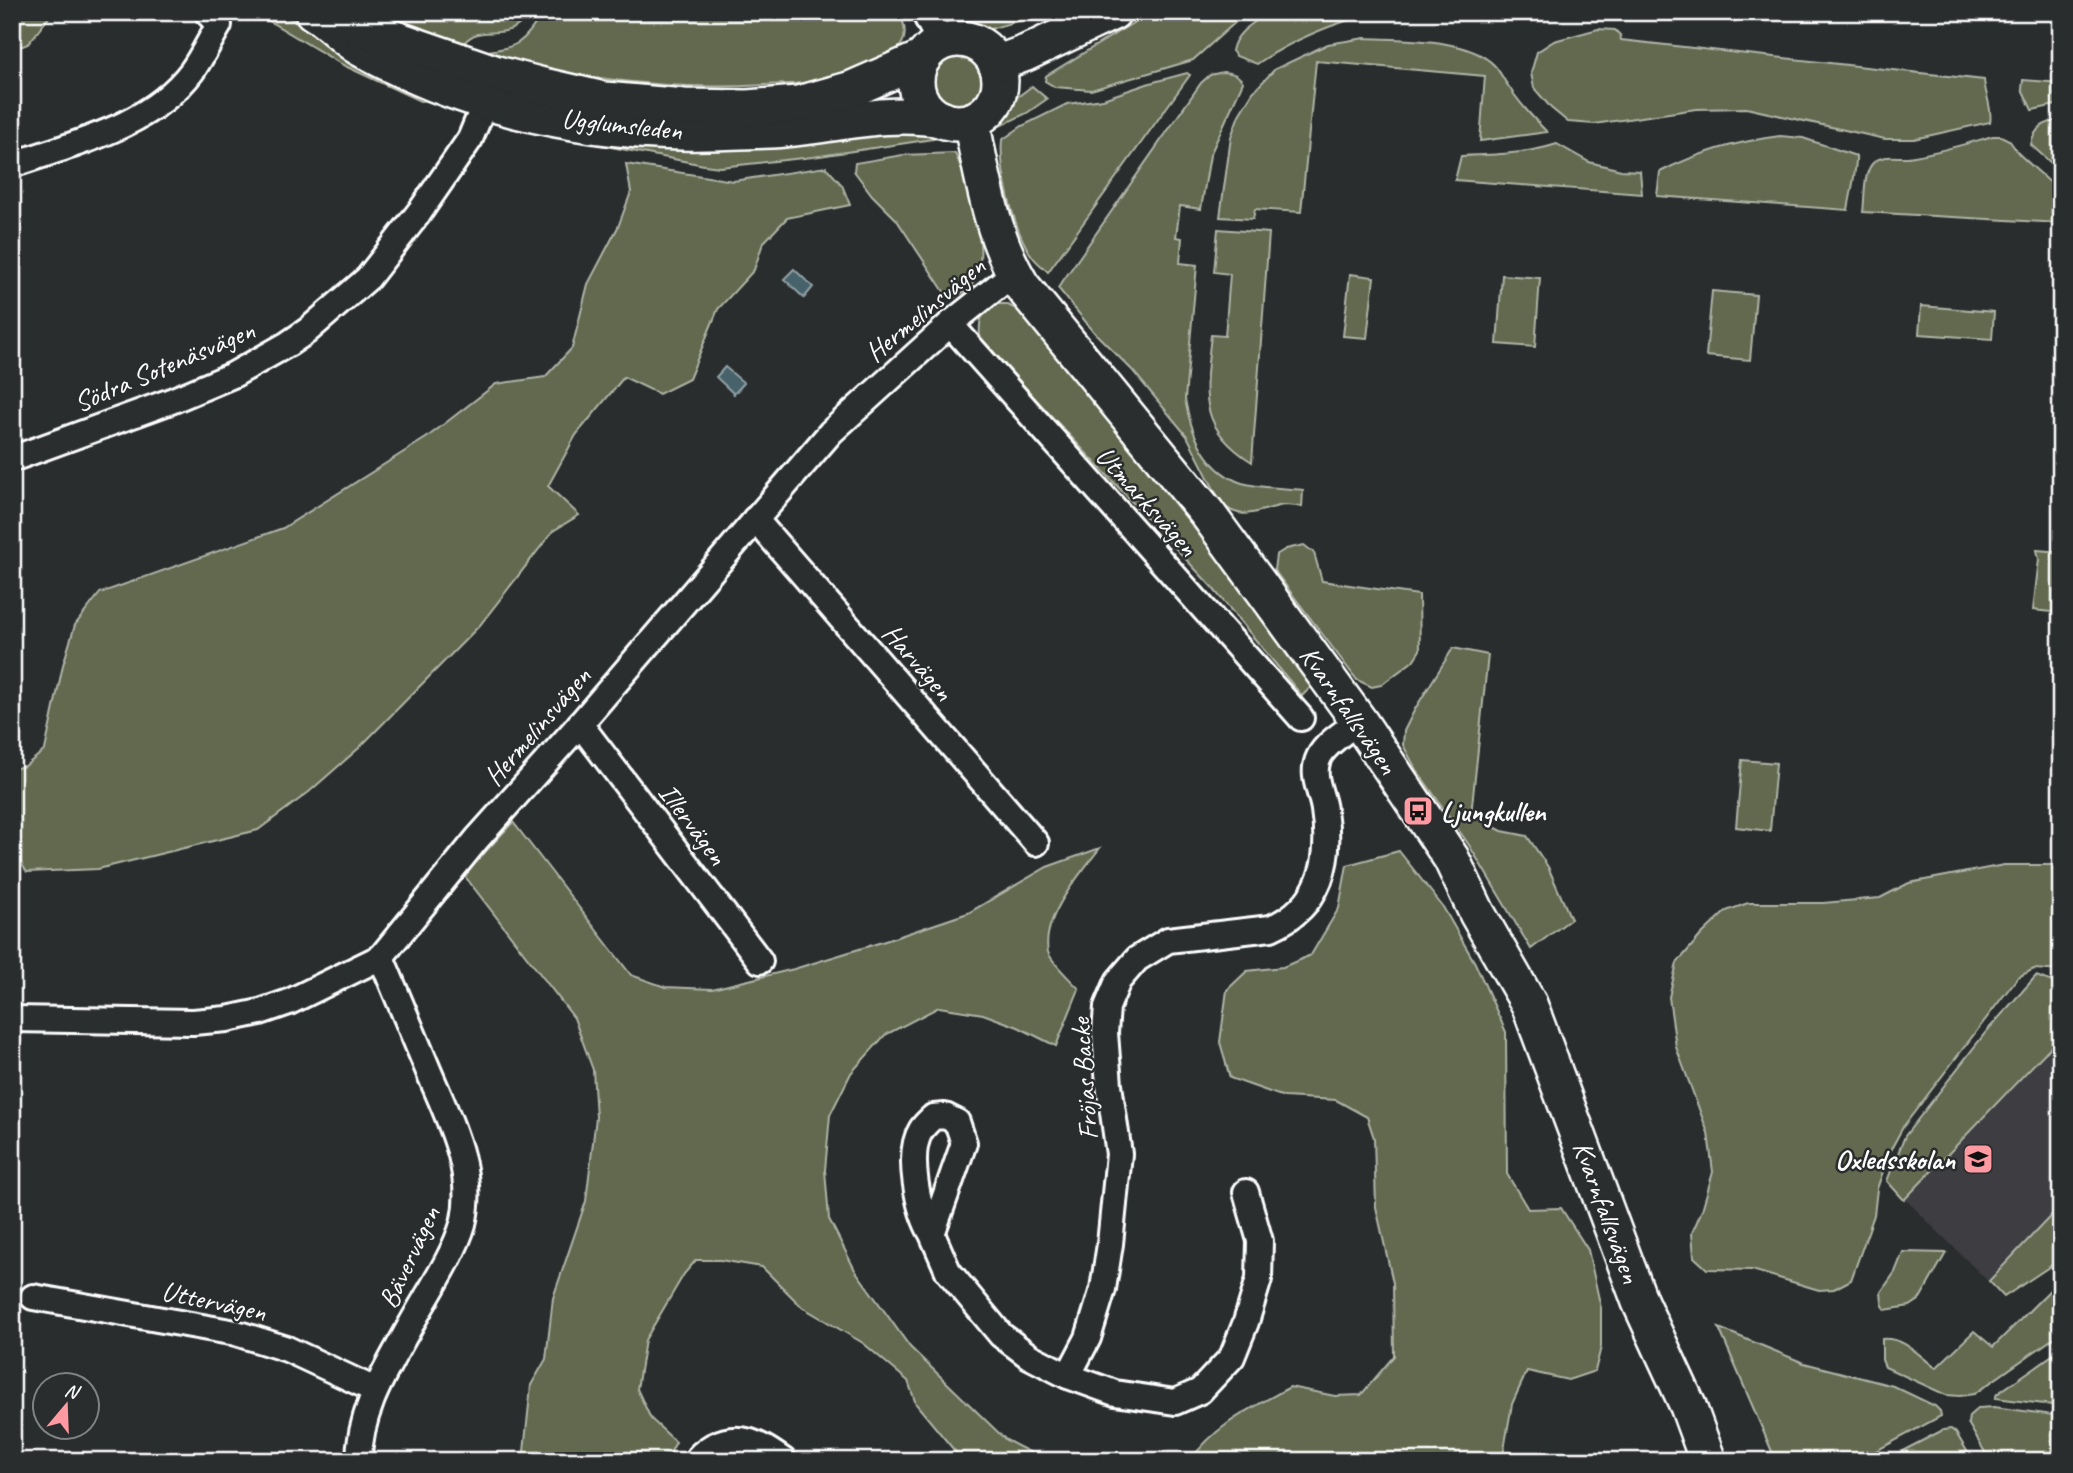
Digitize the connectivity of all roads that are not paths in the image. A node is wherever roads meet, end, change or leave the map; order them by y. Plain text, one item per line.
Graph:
1 (207, 12) edge
2 (924, 12) edge
3 (1113, 12) edge
4 (319, 16) edge
5 (931, 51) junction
6 (996, 64) junction
7 (491, 88) junction
8 (956, 120) junction
9 (12, 165) edge
10 (1014, 273) junction
11 (950, 324) junction
12 (12, 459) edge
13 (755, 519) junction
14 (1301, 718) dead end
15 (1359, 721) junction
16 (580, 724) junction
17 (1037, 844) dead end
18 (381, 957) junction
19 (760, 961) dead end
20 (12, 1019) edge
21 (1246, 1192) dead end
22 (932, 1234) dead end
23 (33, 1297) dead end
24 (1068, 1376) junction
25 (375, 1390) junction
26 (359, 1461) edge
27 (696, 1461) edge
28 (785, 1461) edge
29 (1708, 1461) edge

1 - 9 street
2 - 5 street
3 - 6 street
4 - 7 street, Ugglumsleden
5 - 6 street, Ugglumsleden
5 - 7 street, Ugglumsleden
5 - 8 street
6 - 8 street
7 - 8 street, Ugglumsleden
7 - 12 street, Södra Sotenäsvägen
8 - 10 street, Kvarnfallsvägen
10 - 11 street, Hermelinsvägen
10 - 15 street, Kvarnfallsvägen
11 - 13 street, Hermelinsvägen
11 - 14 street, Utmarksvägen
13 - 16 street, Hermelinsvägen
13 - 17 street, Harvägen
15 - 24 street, Fröjas Backe
15 - 29 street, Kvarnfallsvägen
16 - 18 street, Hermelinsvägen
16 - 19 street, Illervägen
18 - 20 street, Hermelinsvägen
18 - 25 street, Bävervägen
21 - 24 street
22 - 24 street
23 - 25 street, Uttervägen
25 - 26 street, Bävervägen
27 - 28 street

